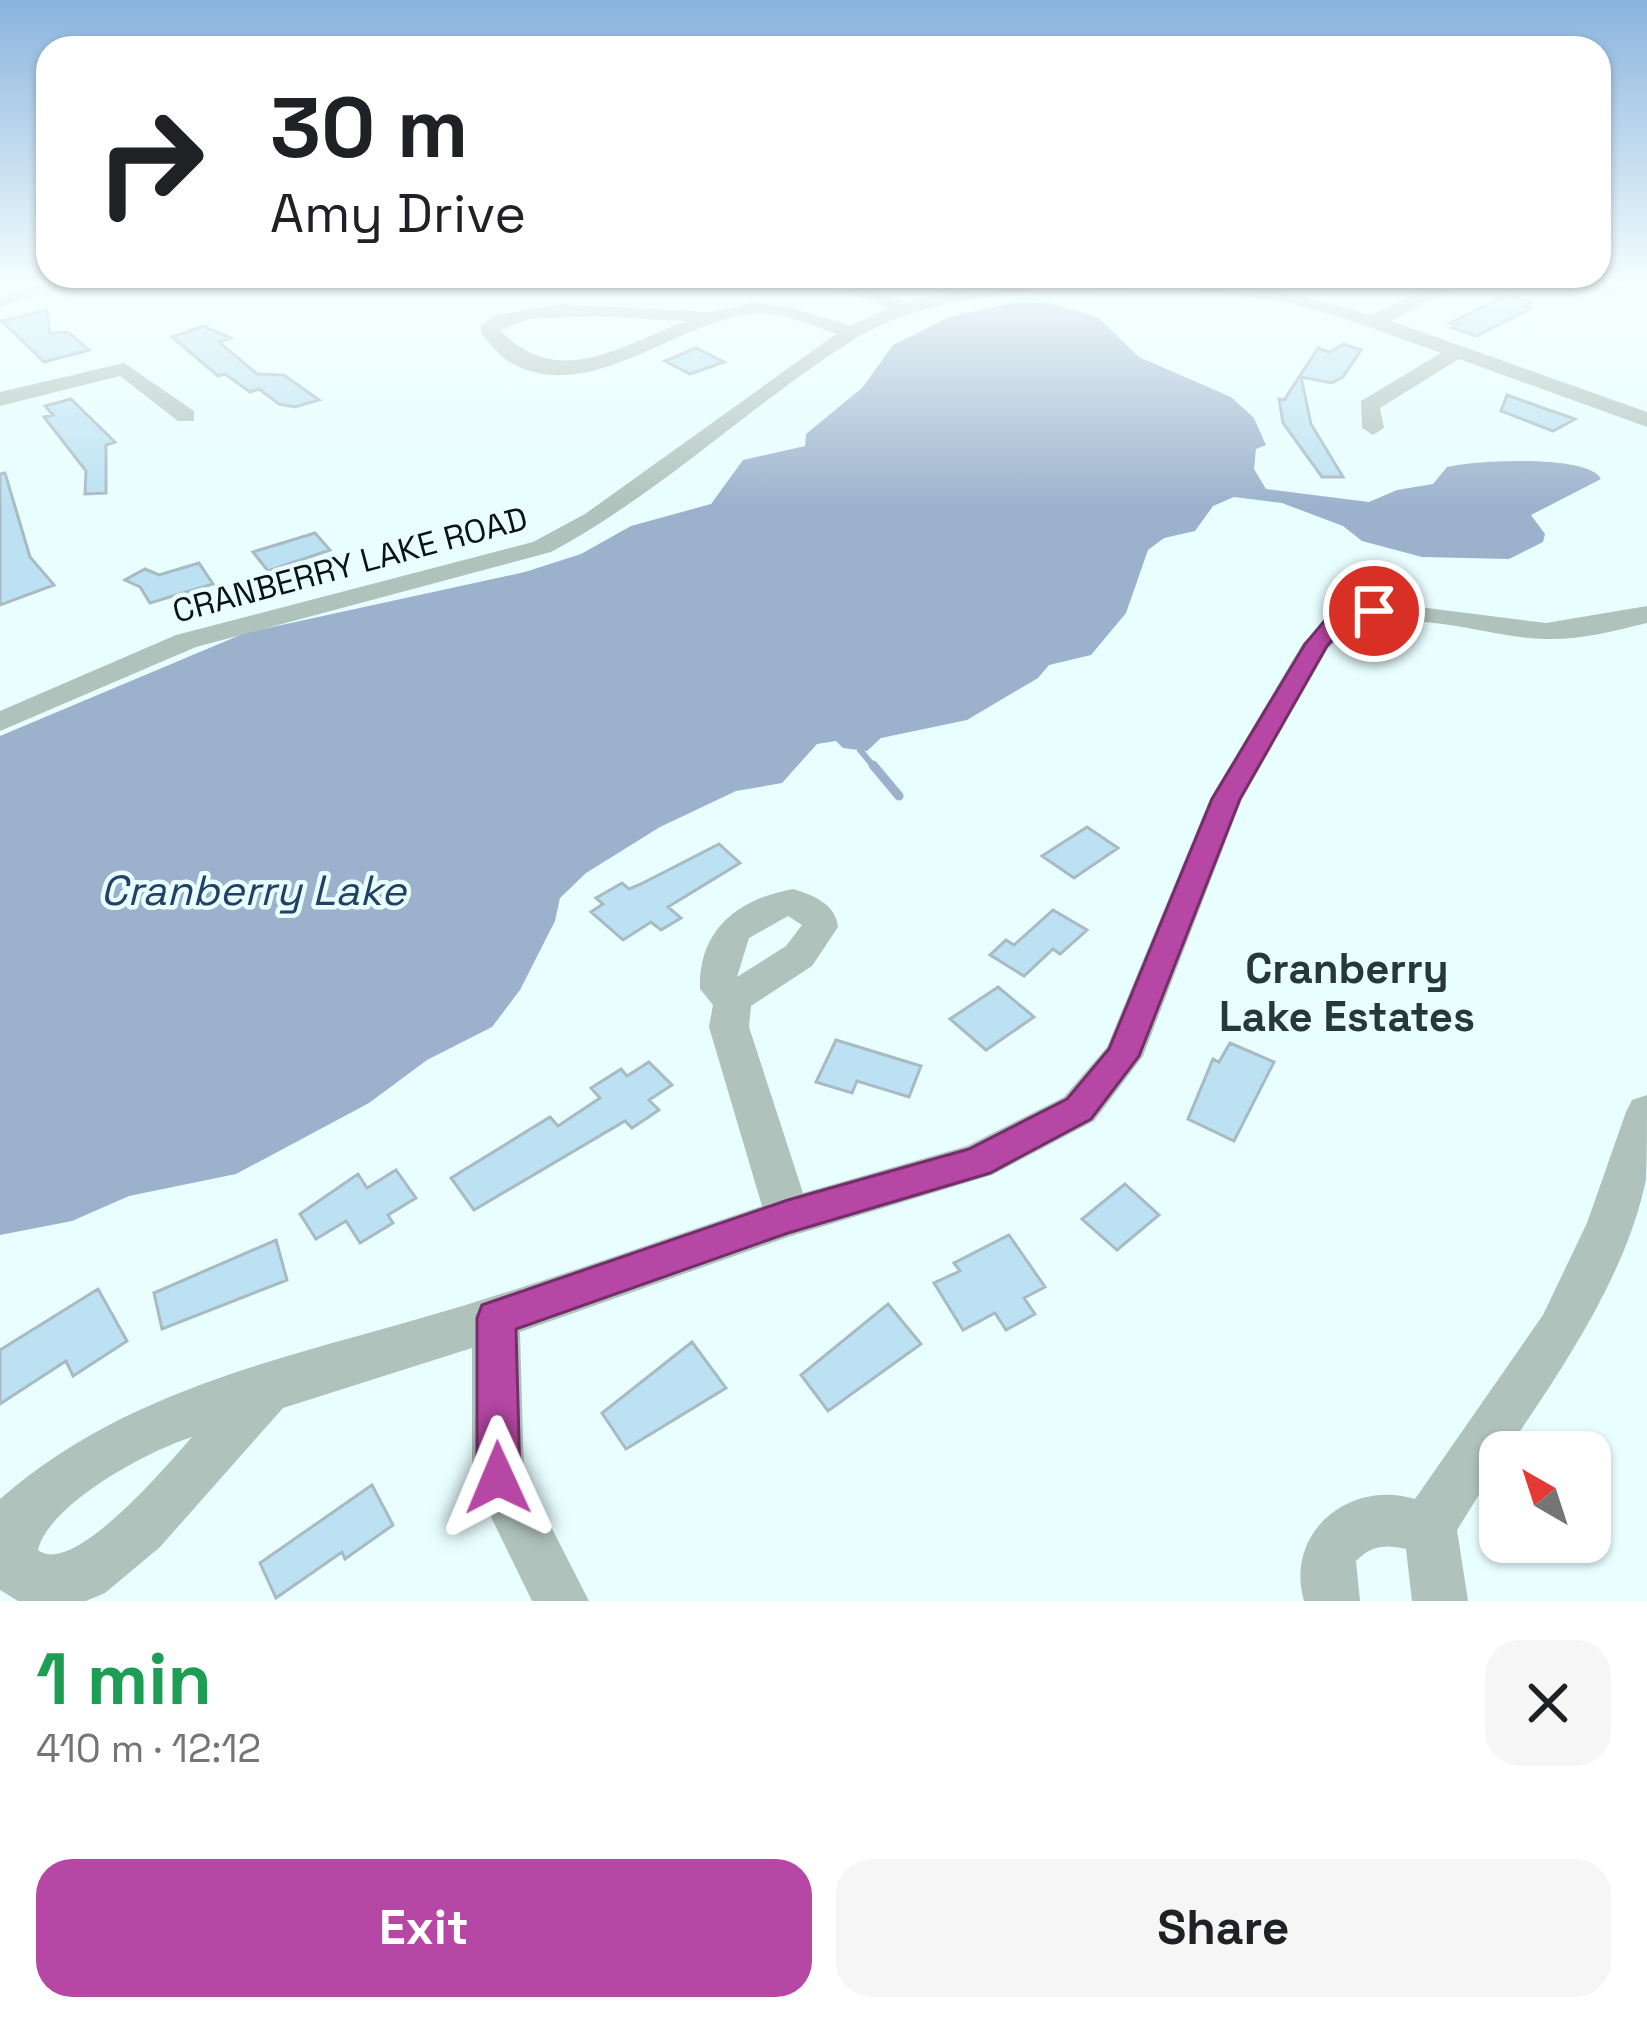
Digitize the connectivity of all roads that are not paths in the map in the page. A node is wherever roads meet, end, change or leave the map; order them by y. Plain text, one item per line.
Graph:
1 (518, 358) edge
2 (595, 358) edge
3 (817, 358) edge
4 (1447, 358) edge
5 (1469, 358) edge
6 (0, 399) edge
7 (187, 416) dead end
8 (1647, 420) edge
9 (1373, 428) dead end
10 (1640, 624) edge
11 (0, 722) edge
12 (733, 999) dead end
13 (1647, 1112) edge
14 (788, 1216) junction
15 (496, 1318) junction
16 (269, 1387) junction
17 (1430, 1530) junction
18 (561, 1601) edge
19 (1332, 1601) edge
20 (1440, 1601) edge

1 - 2 street
3 - 11 street, CRANBERRY LAKE ROAD
4 - 9 street
5 - 8 street, CRANBERRY LAKE ROAD
6 - 7 street
10 - 14 street
12 - 14 street
13 - 17 street
14 - 15 street
15 - 16 street
15 - 18 street
16 - 16 street
17 - 19 street
17 - 20 street

